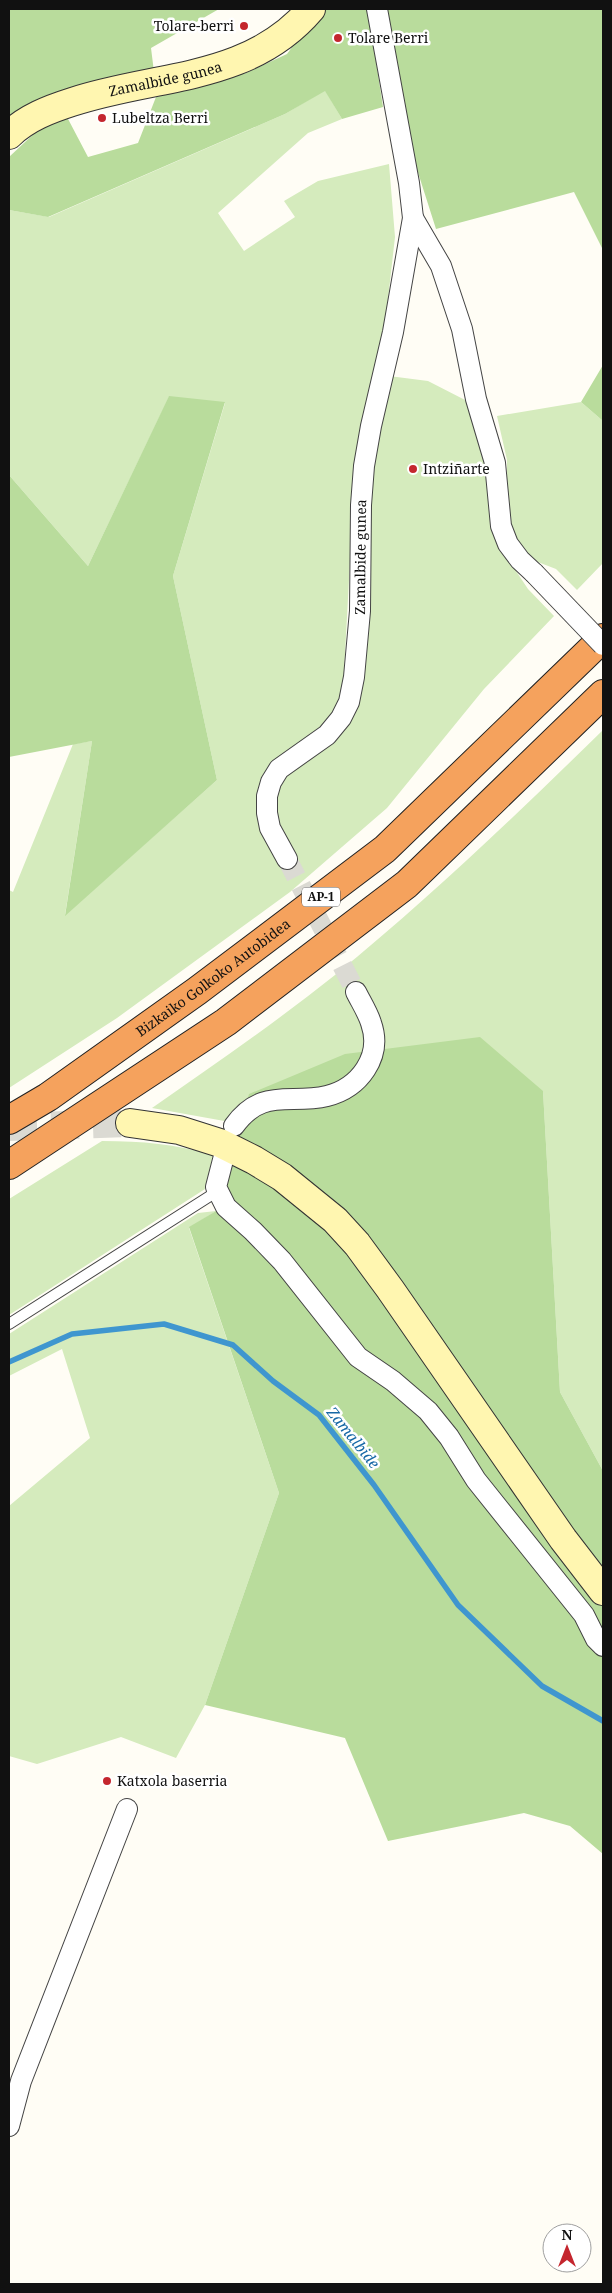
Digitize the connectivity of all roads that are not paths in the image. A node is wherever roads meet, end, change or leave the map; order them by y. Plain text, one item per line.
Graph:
1 (311, 9) edge
2 (377, 9) edge
3 (9, 135) edge
4 (413, 218) junction
5 (603, 638) edge
6 (603, 645) edge
7 (603, 694) edge
8 (287, 859) tunnel mouth
9 (356, 992) tunnel mouth
10 (9, 1120) edge
11 (130, 1123) tunnel mouth
12 (234, 1126) dead end
13 (224, 1156) dead end
14 (9, 1165) edge
15 (216, 1187) junction
16 (9, 1324) edge
17 (603, 1591) edge
18 (603, 1646) edge
19 (127, 1809) dead end
20 (9, 2126) edge

1 - 3 main road, Zamalbide gunea
2 - 4 street, Zamalbide gunea
4 - 6 street, Zamalbide gunea, bridge
4 - 8 street, Zamalbide gunea
5 - 10 highway, Bizkaiko Golkoko Autobidea / AP-1
7 - 14 highway
9 - 12 street
11 - 17 main road
13 - 15 street
15 - 16 lane
15 - 18 street
19 - 20 street

